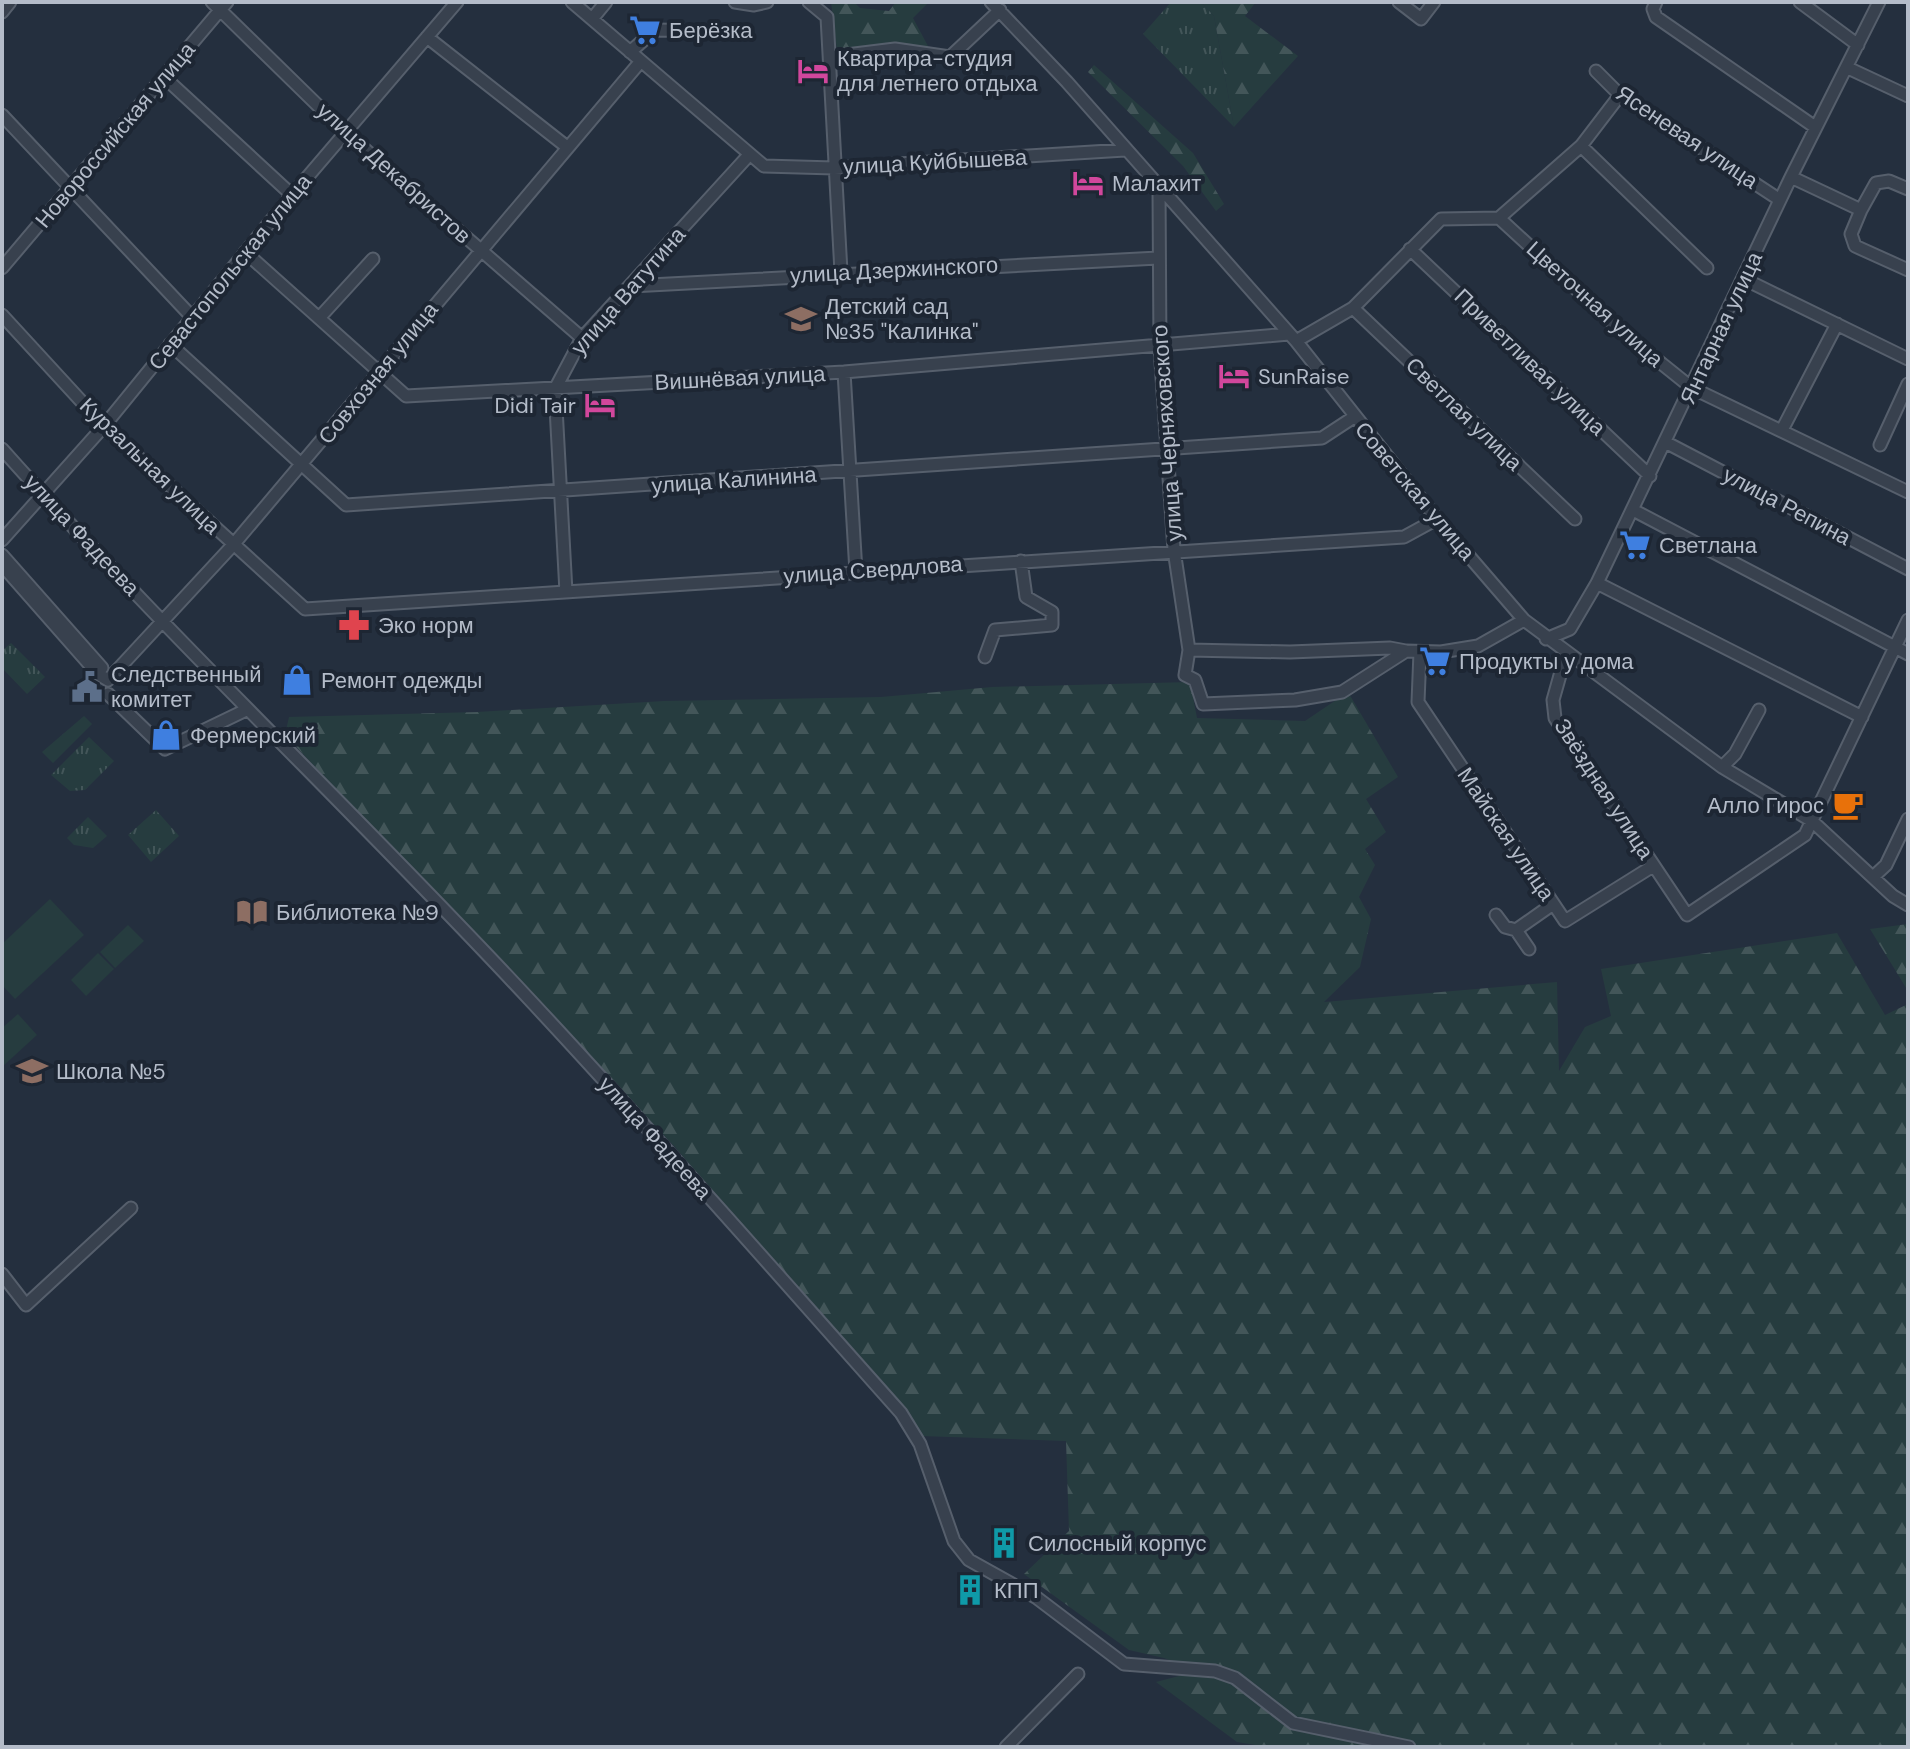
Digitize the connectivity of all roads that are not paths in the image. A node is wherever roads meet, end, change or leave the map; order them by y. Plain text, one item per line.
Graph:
1 (10, 2) edge
2 (457, 2) edge
3 (572, 2) edge
4 (606, 2) edge
5 (767, 2) edge
6 (809, 2) edge
7 (1399, 2) edge
8 (1434, 2) edge
9 (1656, 2) edge
10 (1800, 2) edge
11 (1879, 2) edge
12 (744, 3) edge
13 (220, 5) edge
14 (995, 6) edge
15 (2, 12) edge
16 (592, 19) junction
17 (719, 31) dead end
18 (427, 37) junction
19 (1858, 45) junction
20 (630, 52) junction
21 (830, 57) junction
22 (641, 61) junction
23 (1848, 68) junction
24 (1596, 71) dead end
25 (164, 77) junction
26 (1620, 95) junction
27 (1908, 96) edge
28 (2, 115) edge
29 (1815, 127) junction
30 (346, 133) junction
31 (1581, 146) junction
32 (567, 147) junction
33 (1125, 150) junction
34 (749, 155) junction
35 (834, 168) junction
36 (1791, 177) junction
37 (70, 188) junction
38 (1159, 189) junction
39 (1908, 189) edge
40 (292, 195) junction
41 (1780, 200) junction
42 (1861, 210) junction
43 (1499, 218) junction
44 (479, 249) junction
45 (1410, 249) junction
46 (245, 252) junction
47 (1158, 258) junction
48 (373, 259) dead end
49 (2, 268) edge
50 (1707, 268) dead end
51 (1908, 270) edge
52 (841, 272) junction
53 (1744, 279) junction
54 (631, 286) junction
55 (1353, 308) junction
56 (2, 315) edge
57 (192, 317) junction
58 (320, 317) junction
59 (1837, 324) junction
60 (582, 338) junction
61 (1292, 338) junction
62 (170, 344) junction
63 (1160, 348) junction
64 (1908, 359) edge
65 (379, 372) junction
66 (844, 372) junction
67 (1908, 384) edge
68 (1692, 388) junction
69 (555, 389) junction
70 (1354, 417) junction
71 (104, 426) junction
72 (1782, 430) junction
73 (1667, 443) junction
74 (1880, 445) dead end
75 (1170, 447) junction
76 (2, 449) edge
77 (302, 465) junction
78 (851, 471) junction
79 (1650, 476) junction
80 (559, 492) junction
81 (1908, 492) edge
82 (44, 496) junction
83 (1633, 510) junction
84 (1437, 519) junction
85 (1575, 519) dead end
86 (2, 540) edge
87 (233, 545) junction
88 (1174, 550) junction
89 (2, 555) edge
90 (1021, 561) junction
91 (2, 565) edge
92 (1908, 569) edge
93 (856, 572) junction
94 (1597, 583) junction
95 (566, 592) junction
96 (305, 609) joint
97 (1524, 620) junction
98 (1908, 620) edge
99 (163, 621) junction
100 (1546, 639) junction
101 (1896, 648) junction
102 (1189, 650) junction
103 (1406, 651) junction
104 (1420, 652) junction
105 (1566, 654) junction
106 (1908, 654) edge
107 (985, 657) dead end
108 (106, 678) junction
109 (108, 694) dead end
110 (246, 710) junction
111 (1759, 710) dead end
112 (1862, 717) junction
113 (1722, 767) junction
114 (1908, 819) edge
115 (1812, 821) junction
116 (1653, 866) junction
117 (1873, 877) junction
118 (1553, 904) junction
119 (1908, 905) edge
120 (1496, 915) dead end
121 (1516, 930) junction
122 (1529, 949) dead end
123 (131, 1208) dead end
124 (2, 1274) edge
125 (1078, 1674) dead end
126 (1006, 1747) edge
127 (1409, 1747) edge

1 - 15 street
2 - 18 street, Севастопольская улица
3 - 16 street
4 - 16 street
5 - 12 street
6 - 21 street
7 - 8 street
9 - 29 street
10 - 19 street
11 - 19 street, Янтарная улица
13 - 25 street, Новороссийская улица
13 - 30 street, улица Декабристов
14 - 21 street
14 - 33 street, Советская улица
16 - 20 street
17 - 20 street
18 - 30 street, Севастопольская улица
18 - 32 street
19 - 23 street, Янтарная улица
20 - 22 street
21 - 35 street
22 - 32 street, Совхозная улица
22 - 34 street
23 - 27 street
23 - 29 street, Янтарная улица
24 - 26 street, Ясеневая улица
25 - 37 street, Новороссийская улица
25 - 40 street
26 - 31 street
26 - 41 street, Ясеневая улица
28 - 37 street
29 - 36 street, Янтарная улица
30 - 40 street, Севастопольская улица
30 - 44 street, улица Декабристов
31 - 43 street
31 - 50 street
32 - 44 street, Совхозная улица
33 - 35 street, улица Куйбышева
33 - 38 street, Советская улица
34 - 35 street, улица Куйбышева
34 - 54 street, улица Ватутина
35 - 52 street
36 - 41 street, Янтарная улица
36 - 42 street
37 - 49 street, Новороссийская улица
37 - 57 street
38 - 47 street, улица Черняховского
38 - 61 street, Советская улица
39 - 42 street
40 - 46 street, Севастопольская улица
41 - 53 street, Янтарная улица
42 - 51 street
43 - 45 street
43 - 68 street, Цветочная улица
44 - 60 street, улица Декабристов
44 - 65 street, Совхозная улица
45 - 55 street
45 - 79 street, Приветливая улица
46 - 57 street, Севастопольская улица
46 - 58 street, Вишнёвая улица
47 - 52 street, улица Дзержинского
47 - 63 street, улица Черняховского
48 - 58 street
52 - 54 street, улица Дзержинского
53 - 59 street
53 - 68 street, Янтарная улица
54 - 60 street, улица Ватутина
55 - 61 street
55 - 85 street, Светлая улица
56 - 71 street, Курзальная улица
57 - 62 street, Севастопольская улица
58 - 65 street, Вишнёвая улица
59 - 64 street
59 - 72 street
60 - 69 street, улица Ватутина
61 - 63 street, Вишнёвая улица
61 - 70 street, Советская улица
62 - 71 street, Севастопольская улица
62 - 77 street, улица Калинина
63 - 66 street, Вишнёвая улица
63 - 75 street, улица Черняховского
65 - 69 street, Вишнёвая улица
65 - 77 street, Совхозная улица
66 - 69 street, Вишнёвая улица
66 - 78 street
67 - 74 street
68 - 72 street, Цветочная улица
68 - 73 street, Янтарная улица
69 - 80 street
70 - 75 street, улица Калинина
70 - 84 street, Советская улица
71 - 82 street, Севастопольская улица
71 - 87 street, Курзальная улица
72 - 81 street, Цветочная улица
73 - 79 street, Янтарная улица
73 - 92 street, улица Репина
75 - 78 street, улица Калинина
75 - 88 street, улица Черняховского
76 - 82 street, улица Фадеева
77 - 80 street, улица Калинина
77 - 87 street, Совхозная улица
78 - 80 street, улица Калинина
78 - 93 street
79 - 83 street, Янтарная улица
80 - 95 street
82 - 86 street, Севастопольская улица
82 - 99 street, улица Фадеева
83 - 94 street, Янтарная улица
83 - 101 street
84 - 88 street, улица Свердлова
84 - 97 street, Советская улица
87 - 96 street, Курзальная улица
87 - 99 street, Совхозная улица
88 - 90 street, улица Свердлова
88 - 102 street, улица Черняховского
89 - 108 street
90 - 93 street, улица Свердлова
90 - 107 street
91 - 108 street
93 - 95 street, улица Свердлова
94 - 100 street, Янтарная улица
94 - 112 street
95 - 96 street, улица Свердлова
97 - 100 street, Советская улица
97 - 104 street
98 - 101 street
99 - 108 street, Совхозная улица
99 - 110 street, улица Фадеева
100 - 105 street, Советская улица
101 - 106 street
101 - 112 street
102 - 103 street
102 - 103 street, улица Черняховского
103 - 104 street
104 - 118 street, Майская улица
105 - 113 street, Советская улица
105 - 116 street, Звёздная улица
109 - 110 street
110 - 127 street, улица Фадеева
111 - 113 street
112 - 115 street
113 - 115 street, Советская улица
114 - 117 street
115 - 116 street, Звёздная улица
115 - 117 street, Советская улица
116 - 118 street, Майская улица
117 - 119 street, Советская улица
118 - 121 street
120 - 121 street
121 - 122 street
123 - 124 street
125 - 126 street

